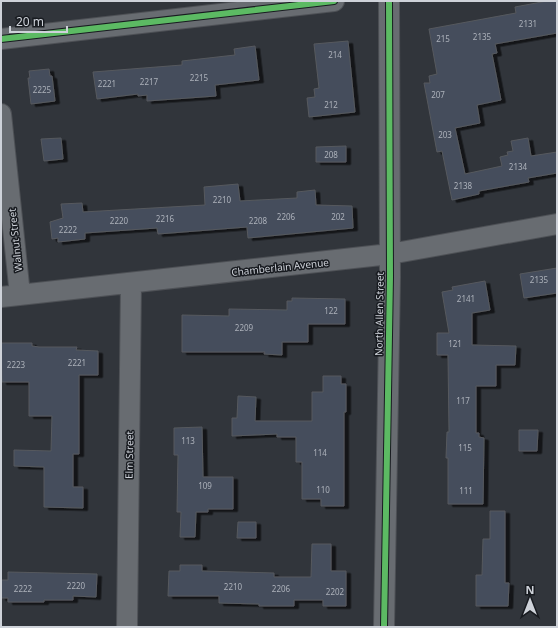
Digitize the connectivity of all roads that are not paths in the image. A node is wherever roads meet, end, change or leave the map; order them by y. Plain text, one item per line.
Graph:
1 (334, 1) edge
2 (389, 1) edge
3 (1, 39) edge
4 (1, 114) edge
5 (557, 224) edge
6 (390, 254) junction
7 (131, 283) junction
8 (20, 295) junction
9 (1, 297) edge
10 (127, 627) edge
11 (384, 627) edge

1 - 3 street
2 - 6 street, North Allen Street
4 - 8 street, Walnut Street
5 - 6 street, Chamberlain Avenue
6 - 7 street, Chamberlain Avenue
6 - 11 street, North Allen Street
7 - 8 street, Chamberlain Avenue
7 - 10 street, Elm Street
8 - 9 street, Chamberlain Avenue

